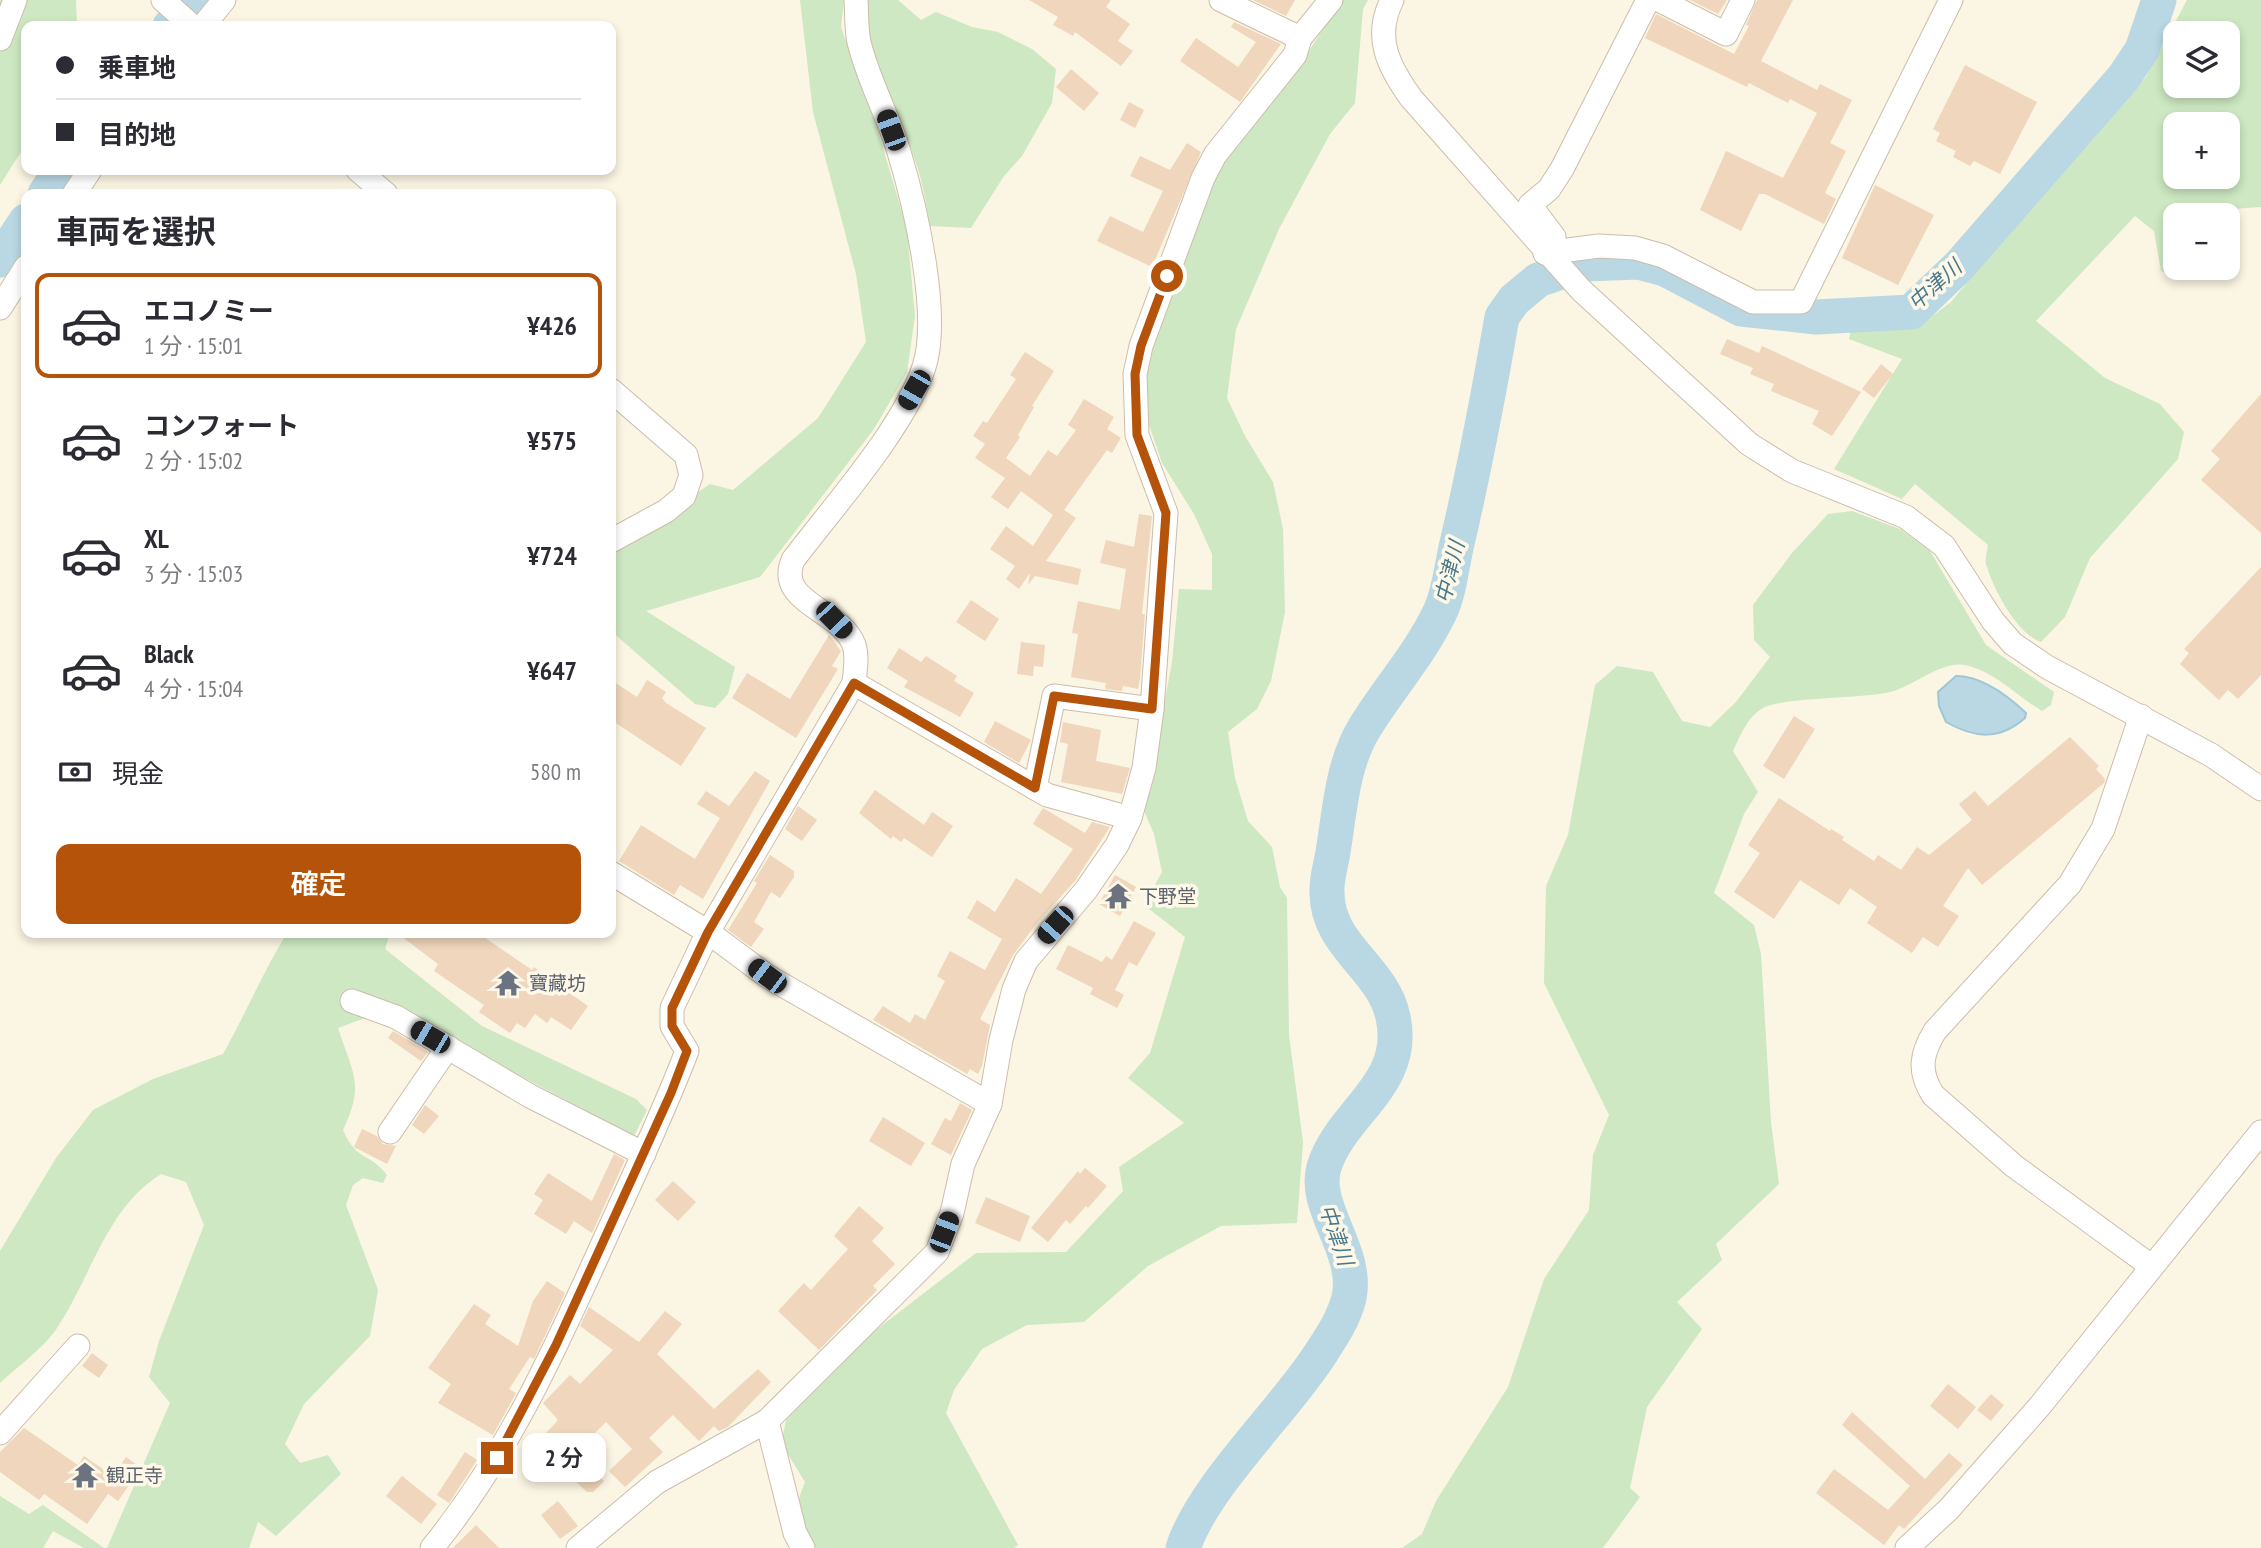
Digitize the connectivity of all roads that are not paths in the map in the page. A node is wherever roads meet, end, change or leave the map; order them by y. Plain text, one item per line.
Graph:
1 (15, 0) edge
2 (163, 0) edge
3 (224, 0) edge
4 (856, 0) edge
5 (1221, 0) edge
6 (1331, 0) edge
7 (1392, 0) edge
8 (1648, 0) edge
9 (1659, 0) edge
10 (1742, 0) edge
11 (1951, 0) edge
12 (186, 21) edge
13 (207, 21) edge
14 (1300, 38) junction
15 (0, 39) edge
16 (364, 175) edge
17 (380, 189) edge
18 (1549, 257) junction
19 (21, 275) edge
20 (0, 308) edge
21 (616, 394) edge
22 (616, 538) edge
23 (854, 683) junction
24 (1152, 709) junction
25 (2141, 716) junction
26 (1035, 788) junction
27 (2261, 789) edge
28 (1130, 818) junction
29 (616, 876) edge
30 (708, 932) junction
31 (352, 1001) dead end
32 (448, 1047) junction
33 (990, 1104) junction
34 (390, 1132) dead end
35 (2261, 1132) edge
36 (643, 1154) junction
37 (2151, 1266) junction
38 (78, 1346) dead end
39 (767, 1421) junction
40 (0, 1433) edge
41 (432, 1548) edge
42 (578, 1548) edge
43 (803, 1548) edge
44 (1907, 1548) edge

1 - 15 street
2 - 12 street
3 - 13 street
4 - 23 street
5 - 14 street
6 - 14 street
7 - 18 street
8 - 18 street
9 - 10 street
11 - 18 street
14 - 24 street
16 - 17 street
18 - 25 street
19 - 20 street
21 - 22 street
23 - 26 street
23 - 30 street
24 - 26 street
24 - 28 street
25 - 27 street
25 - 37 street
26 - 28 street
28 - 33 street
29 - 30 street
30 - 33 street
30 - 36 street
31 - 32 street
32 - 34 street
32 - 36 street
33 - 39 street
35 - 37 street
36 - 41 street
37 - 44 street
38 - 40 street
39 - 42 street
39 - 43 street

